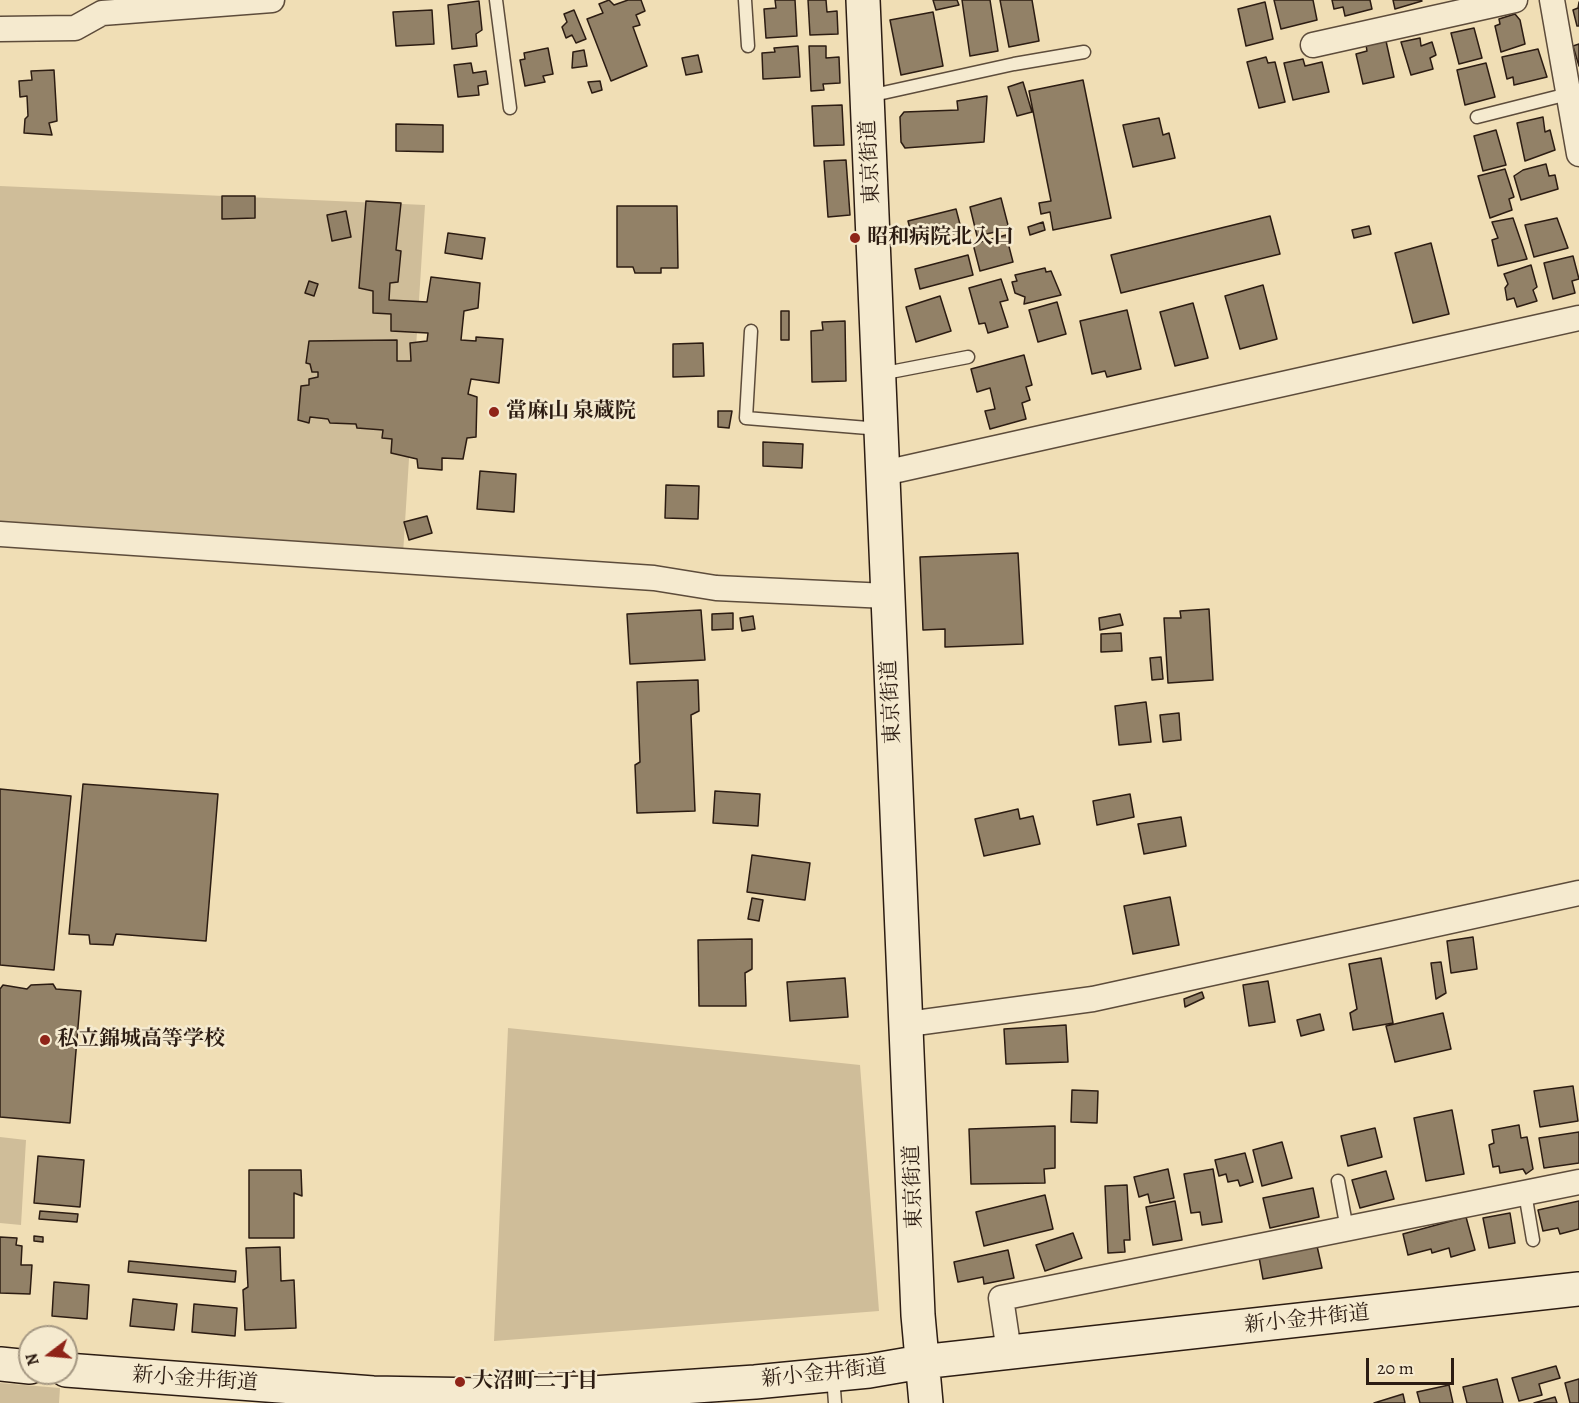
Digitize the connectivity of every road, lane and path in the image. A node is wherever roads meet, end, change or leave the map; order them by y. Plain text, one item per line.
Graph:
1 (272, 0) edge
2 (496, 0) edge
3 (745, 0) edge
4 (863, 0) edge
5 (1515, 0) edge
6 (1551, 0) edge
7 (0, 29) edge
8 (1313, 45) dead end
9 (748, 46) dead end
10 (1084, 52) dead end
11 (1575, 93) edge
12 (867, 96) junction
13 (510, 108) dead end
14 (1477, 117) dead end
15 (1579, 154) edge
16 (1579, 318) edge
17 (751, 331) dead end
18 (968, 357) dead end
19 (879, 374) junction
20 (882, 429) junction
21 (884, 473) junction
22 (0, 534) edge
23 (887, 596) junction
24 (1579, 893) edge
25 (908, 1024) junction
26 (1338, 1181) dead end
27 (1579, 1182) edge
28 (1526, 1193) junction
29 (1347, 1229) junction
30 (1533, 1240) dead end
31 (1579, 1289) edge
32 (1009, 1352) junction
33 (921, 1362) junction
34 (0, 1364) edge
35 (18, 1366) edge
36 (78, 1371) edge
37 (834, 1389) edge
38 (657, 1396) edge
39 (926, 1403) edge

1 - 7 street
2 - 13 lane
3 - 9 lane
4 - 12 main road, 東京街道
5 - 8 street
6 - 11 street
10 - 12 lane
11 - 14 lane
11 - 15 street
12 - 19 main road, 東京街道
16 - 21 street
17 - 20 lane
18 - 19 lane
19 - 20 main road, 東京街道
20 - 21 main road, 東京街道
21 - 23 main road, 東京街道
22 - 23 street
23 - 25 main road, 東京街道
24 - 25 street
25 - 33 main road, 東京街道
26 - 29 lane
27 - 28 street
28 - 29 street
28 - 30 lane
29 - 32 street
31 - 32 main road, 新小金井街道
32 - 33 main road, 新小金井街道
33 - 37 main road, 新小金井街道
33 - 39 main road, 東京街道
34 - 35 main road
36 - 38 main road, 新小金井街道
37 - 38 main road, 新小金井街道

